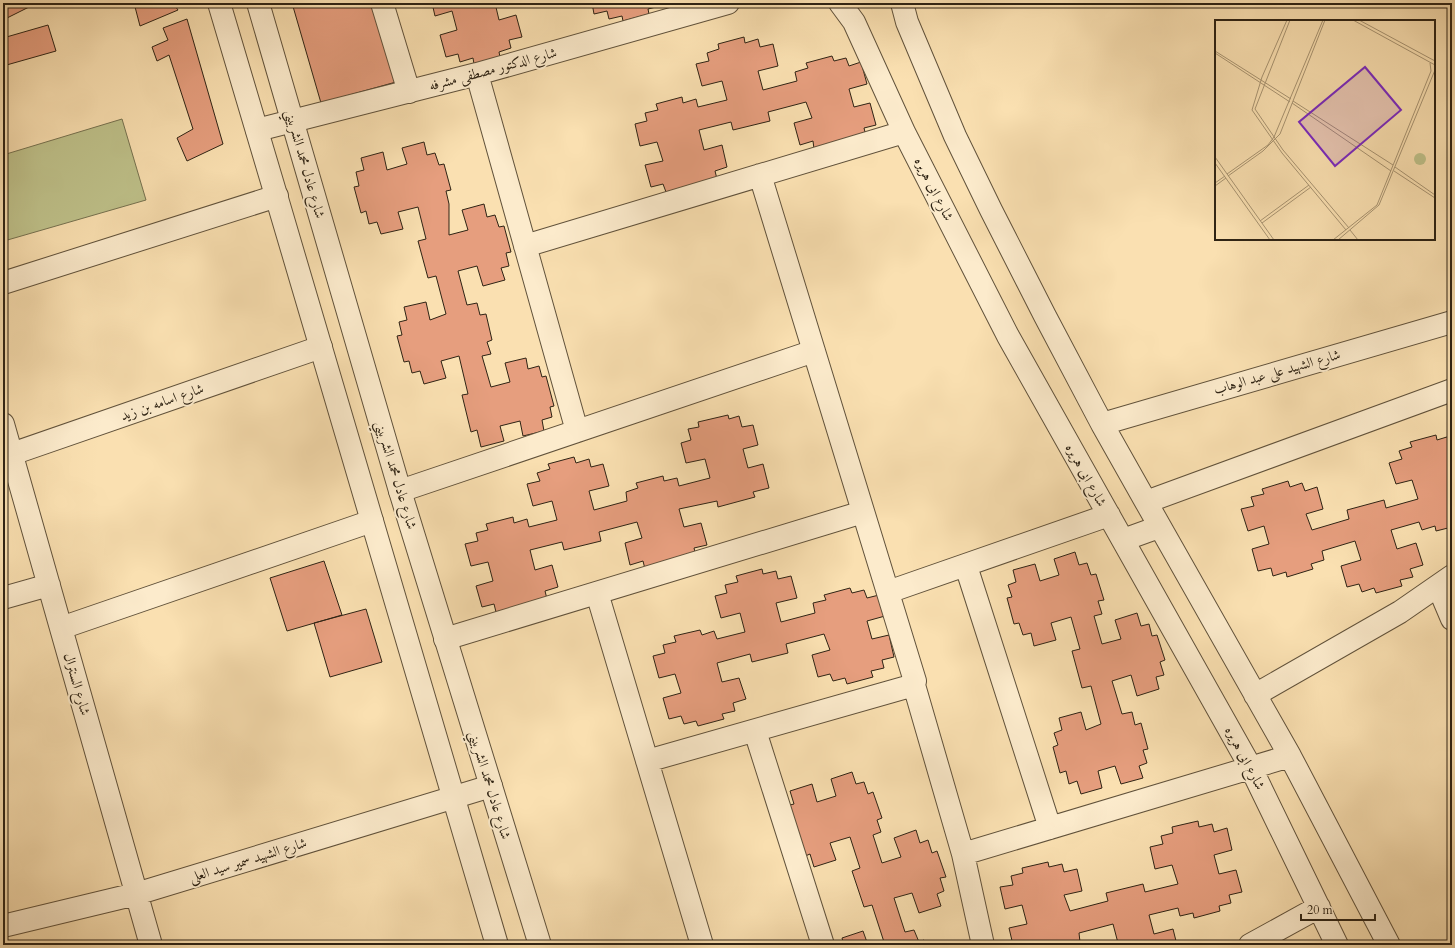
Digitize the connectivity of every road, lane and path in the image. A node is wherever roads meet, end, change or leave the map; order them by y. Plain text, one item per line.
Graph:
1 (219, 3) edge
2 (258, 3) edge
3 (382, 3) edge
4 (728, 3) edge
5 (840, 3) edge
6 (902, 3) edge
7 (679, 10) edge
8 (477, 74) junction
9 (409, 92) junction
10 (293, 121) junction
11 (257, 130) junction
12 (904, 132) junction
13 (760, 175) junction
14 (277, 196) junction
15 (524, 246) junction
16 (3, 283) edge
17 (1452, 322) edge
18 (321, 347) junction
19 (814, 351) junction
20 (1452, 390) edge
21 (3, 424) edge
22 (1102, 424) junction
23 (577, 430) junction
24 (7, 456) edge
25 (400, 491) junction
26 (1146, 502) junction
27 (863, 512) junction
28 (1109, 515) junction
29 (372, 522) junction
30 (1159, 527) junction
31 (1123, 540) junction
32 (966, 566) junction
33 (1445, 581) edge
34 (49, 585) junction
35 (888, 592) junction
36 (597, 593) junction
37 (3, 598) edge
38 (1452, 618) edge
39 (61, 628) junction
40 (446, 639) junction
41 (914, 685) junction
42 (1255, 695) junction
43 (754, 731) junction
44 (1290, 756) junction
45 (647, 761) junction
46 (1251, 768) junction
47 (491, 786) junction
48 (453, 798) junction
49 (1050, 828) junction
50 (963, 854) junction
51 (136, 894) junction
52 (1319, 907) junction
53 (3, 926) edge
54 (151, 945) edge
55 (497, 945) edge
56 (540, 945) edge
57 (702, 945) edge
58 (823, 945) edge
59 (983, 945) edge
60 (1250, 945) edge
61 (1337, 945) edge
62 (1389, 945) edge

1 - 11 street
2 - 10 street, شارع عادل محمد الشربيني
3 - 9 street
4 - 7 street, شارع الدكتور مصطفى مشرفه
5 - 12 street, شارع ابى هريره
6 - 22 street
7 - 8 street, شارع الدكتور مصطفى مشرفه
8 - 9 street, شارع الدكتور مصطفى مشرفه
8 - 15 street
9 - 10 street, شارع الدكتور مصطفى مشرفه
10 - 11 street, شارع الدكتور مصطفى مشرفه
10 - 25 street, شارع عادل محمد الشربيني
11 - 14 street
12 - 13 street
12 - 28 street, شارع ابى هريره
13 - 15 street
13 - 19 street
14 - 16 street
14 - 18 street
15 - 23 street
17 - 22 street, شارع الشهيد على عبد الوهاب
18 - 24 street, شارع اسامه بن زيد
18 - 29 street
19 - 23 street
19 - 27 street
20 - 26 street
21 - 24 street, شارع السنترال
22 - 26 street
23 - 25 street
24 - 34 street, شارع السنترال
25 - 40 street, شارع عادل محمد الشربيني
26 - 30 street
27 - 35 street
27 - 36 street
28 - 31 street, شارع ابى هريره
28 - 32 street
29 - 39 street
29 - 48 street
30 - 31 street
30 - 42 street
31 - 46 street, شارع ابى هريره
32 - 35 street
32 - 49 street
33 - 38 street
33 - 42 street
34 - 37 street
34 - 39 street, شارع السنترال
35 - 41 street
36 - 40 street
36 - 45 street
39 - 51 street, شارع السنترال
40 - 47 street, شارع عادل محمد الشربيني
41 - 43 street
41 - 50 street
42 - 44 street
43 - 45 street
43 - 58 street
44 - 46 street
44 - 62 street
45 - 57 street
46 - 49 street
46 - 52 street, شارع ابى هريره
47 - 48 street, شارع الشهيد سمير سيد العلى
47 - 56 street, شارع عادل محمد الشربيني
48 - 51 street, شارع الشهيد سمير سيد العلى
48 - 55 street
49 - 50 street
50 - 59 street
51 - 53 street, شارع الشهيد سمير سيد العلى
51 - 54 street, شارع السنترال
52 - 60 street
52 - 61 street, شارع ابى هريره

